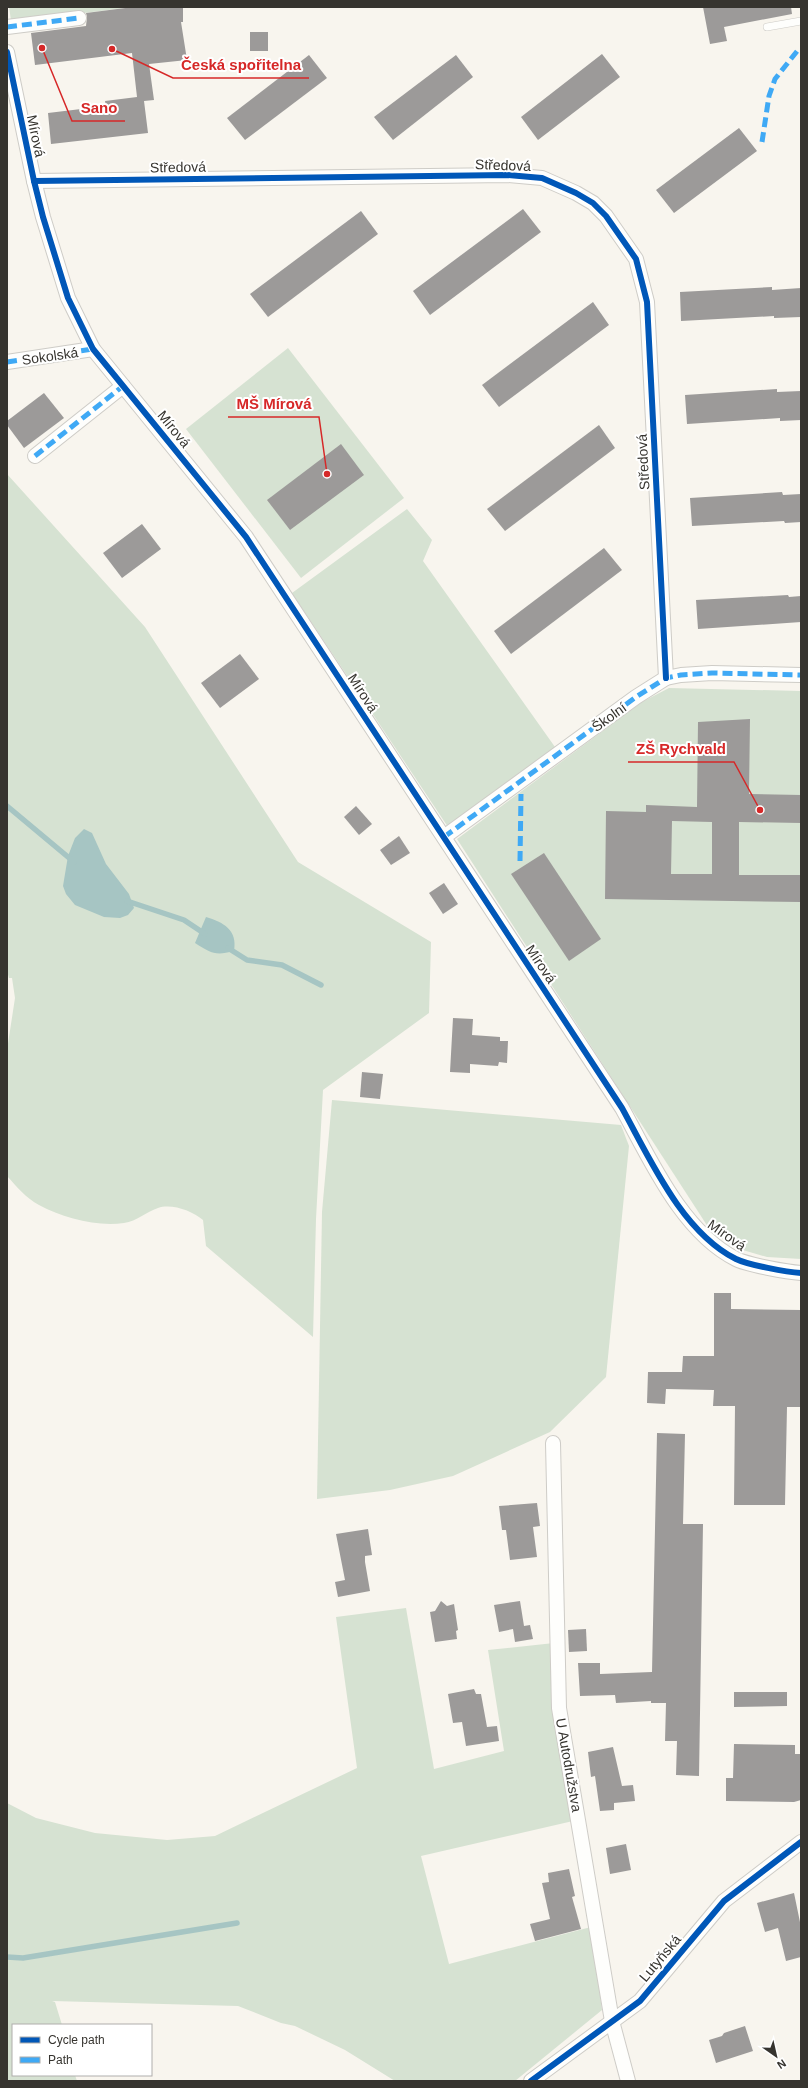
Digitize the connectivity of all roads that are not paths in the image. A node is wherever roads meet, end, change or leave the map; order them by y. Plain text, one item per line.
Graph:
1 (79, 18) dead end
2 (801, 21) edge
3 (7, 27) edge
4 (767, 27) dead end
5 (8, 57) edge
6 (34, 181) junction
7 (93, 349) junction
8 (7, 362) edge
9 (123, 386) junction
10 (34, 456) dead end
11 (801, 675) edge
12 (666, 678) junction
13 (444, 837) junction
14 (801, 1273) edge
15 (553, 1443) dead end
16 (801, 1842) edge
17 (612, 2021) junction
18 (531, 2081) edge
19 (628, 2081) edge

1 - 3 street
2 - 4 lane
5 - 6 street, Mírová
6 - 7 street, Mírová
6 - 12 street, Středová
7 - 8 street, Sokolská
7 - 9 street, Mírová
9 - 10 street
9 - 13 street, Mírová
11 - 12 street, Školní
12 - 13 street, Školní
13 - 14 street, Mírová
15 - 17 street, U Autodružstva
16 - 17 street, Lutyňská
17 - 18 street, Lutyňská
17 - 19 street, U Autodružstva

